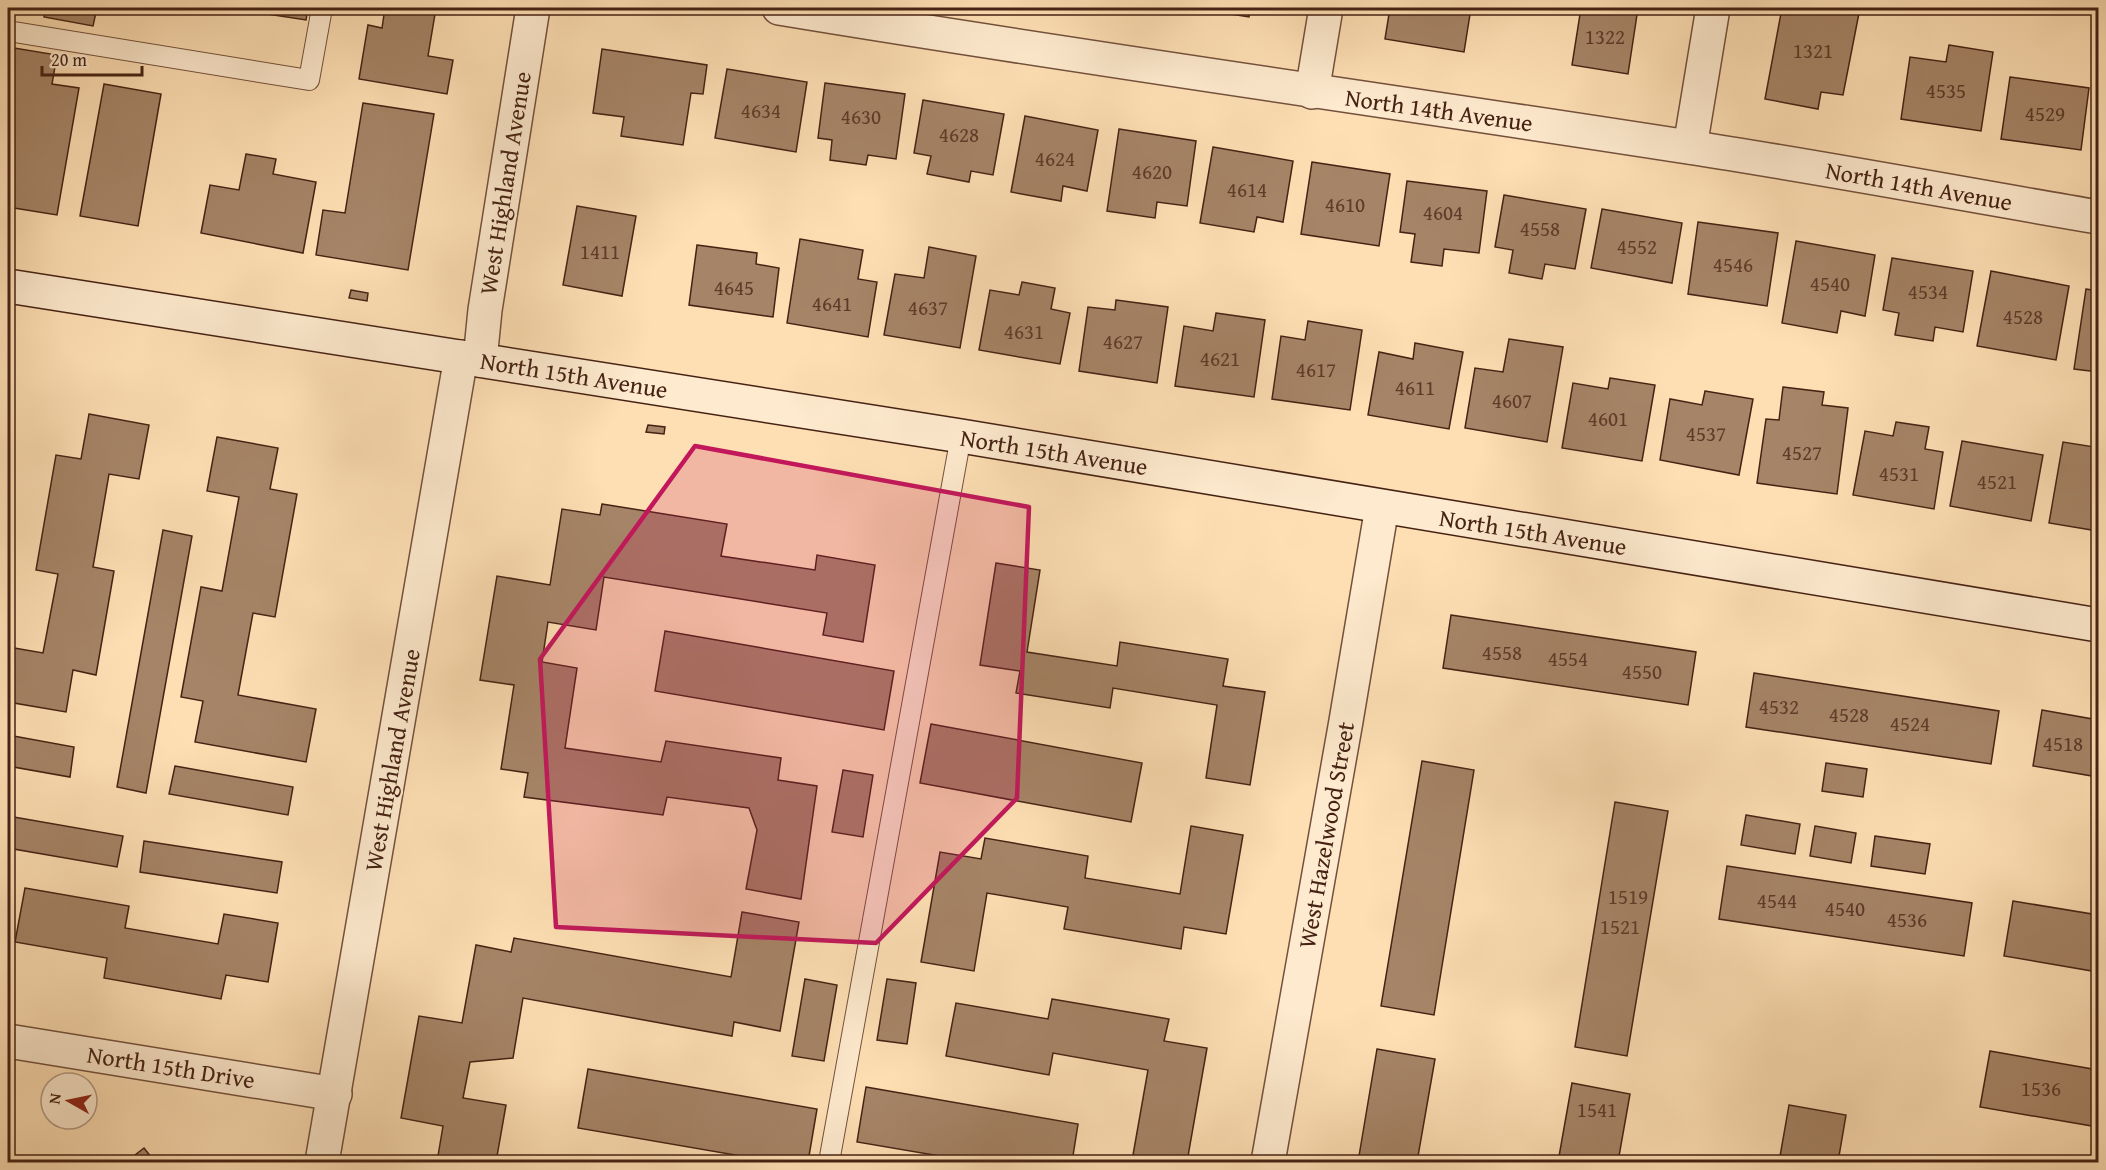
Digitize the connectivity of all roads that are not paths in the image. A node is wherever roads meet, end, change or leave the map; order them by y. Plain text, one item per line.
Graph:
1 (322, 8) edge
2 (533, 8) edge
3 (779, 8) edge
4 (1326, 8) edge
5 (1713, 8) edge
6 (933, 20) edge
7 (8, 31) edge
8 (1312, 92) junction
9 (1690, 147) junction
10 (2098, 217) edge
11 (8, 286) edge
12 (470, 358) junction
13 (961, 436) junction
14 (1382, 507) junction
15 (2098, 625) edge
16 (8, 1041) edge
17 (335, 1094) junction
18 (322, 1162) edge
19 (829, 1162) edge
20 (1268, 1162) edge

1 - 7 lane
2 - 12 street, West Highland Avenue
3 - 6 street, North 14th Avenue
4 - 8 street
5 - 9 street
6 - 8 street, North 14th Avenue
8 - 9 street, North 14th Avenue
9 - 10 street, North 14th Avenue
11 - 12 street, North 15th Avenue
12 - 13 street, North 15th Avenue
12 - 17 street, West Highland Avenue
13 - 14 street, North 15th Avenue
13 - 19 lane
14 - 15 street, North 15th Avenue
14 - 20 street, West Hazelwood Street
16 - 17 street, North 15th Drive
17 - 18 street, West Highland Avenue

